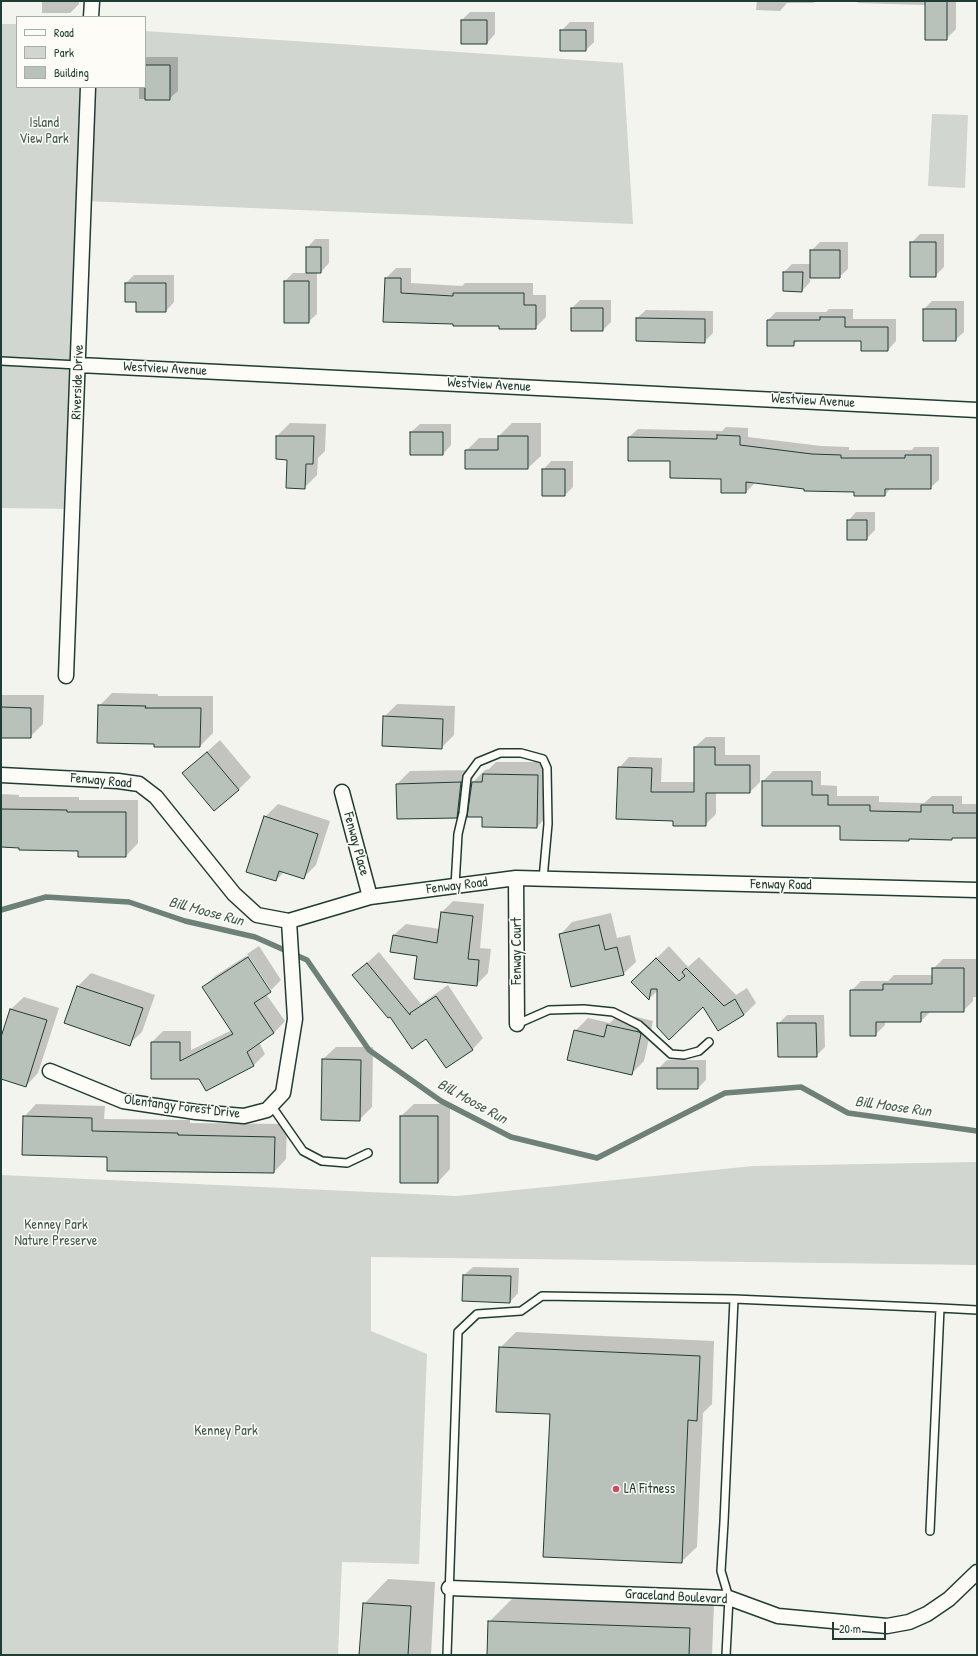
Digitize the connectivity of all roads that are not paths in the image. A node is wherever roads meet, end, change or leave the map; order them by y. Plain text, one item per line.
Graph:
1 (92, 1) edge
2 (91, 16) edge
3 (88, 88) edge
4 (1, 361) edge
5 (79, 365) junction
6 (977, 410) edge
7 (66, 676) dead end
8 (1, 775) edge
9 (342, 792) dead end
10 (516, 878) junction
11 (543, 879) junction
12 (455, 886) junction
13 (977, 890) edge
14 (370, 897) junction
15 (289, 921) junction
16 (517, 1024) joint
17 (709, 1042) dead end
18 (50, 1071) dead end
19 (271, 1105) junction
20 (368, 1153) dead end
21 (734, 1299) junction
22 (940, 1308) junction
23 (977, 1310) edge
24 (930, 1531) dead end
25 (977, 1572) edge
26 (449, 1588) junction
27 (729, 1598) junction
28 (447, 1655) edge
29 (726, 1655) edge

1 - 2 street
3 - 5 street, Riverside Drive
4 - 5 lane, Westview Avenue
5 - 6 street, Westview Avenue
5 - 7 street, Riverside Drive
8 - 15 street, Fenway Road
9 - 14 street, Fenway Place
10 - 11 street, Fenway Road
10 - 12 street, Fenway Road
10 - 16 street, Fenway Court
11 - 12 lane
11 - 13 street, Fenway Road
12 - 14 street, Fenway Road
14 - 15 street, Fenway Road
15 - 19 street, Olentangy Forest Drive
16 - 17 lane
18 - 19 street, Olentangy Forest Drive
19 - 20 lane
21 - 22 lane
21 - 26 lane
21 - 27 lane
22 - 23 lane
22 - 24 lane
25 - 27 street, Graceland Boulevard
26 - 27 street, Graceland Boulevard
26 - 28 lane
27 - 29 lane

